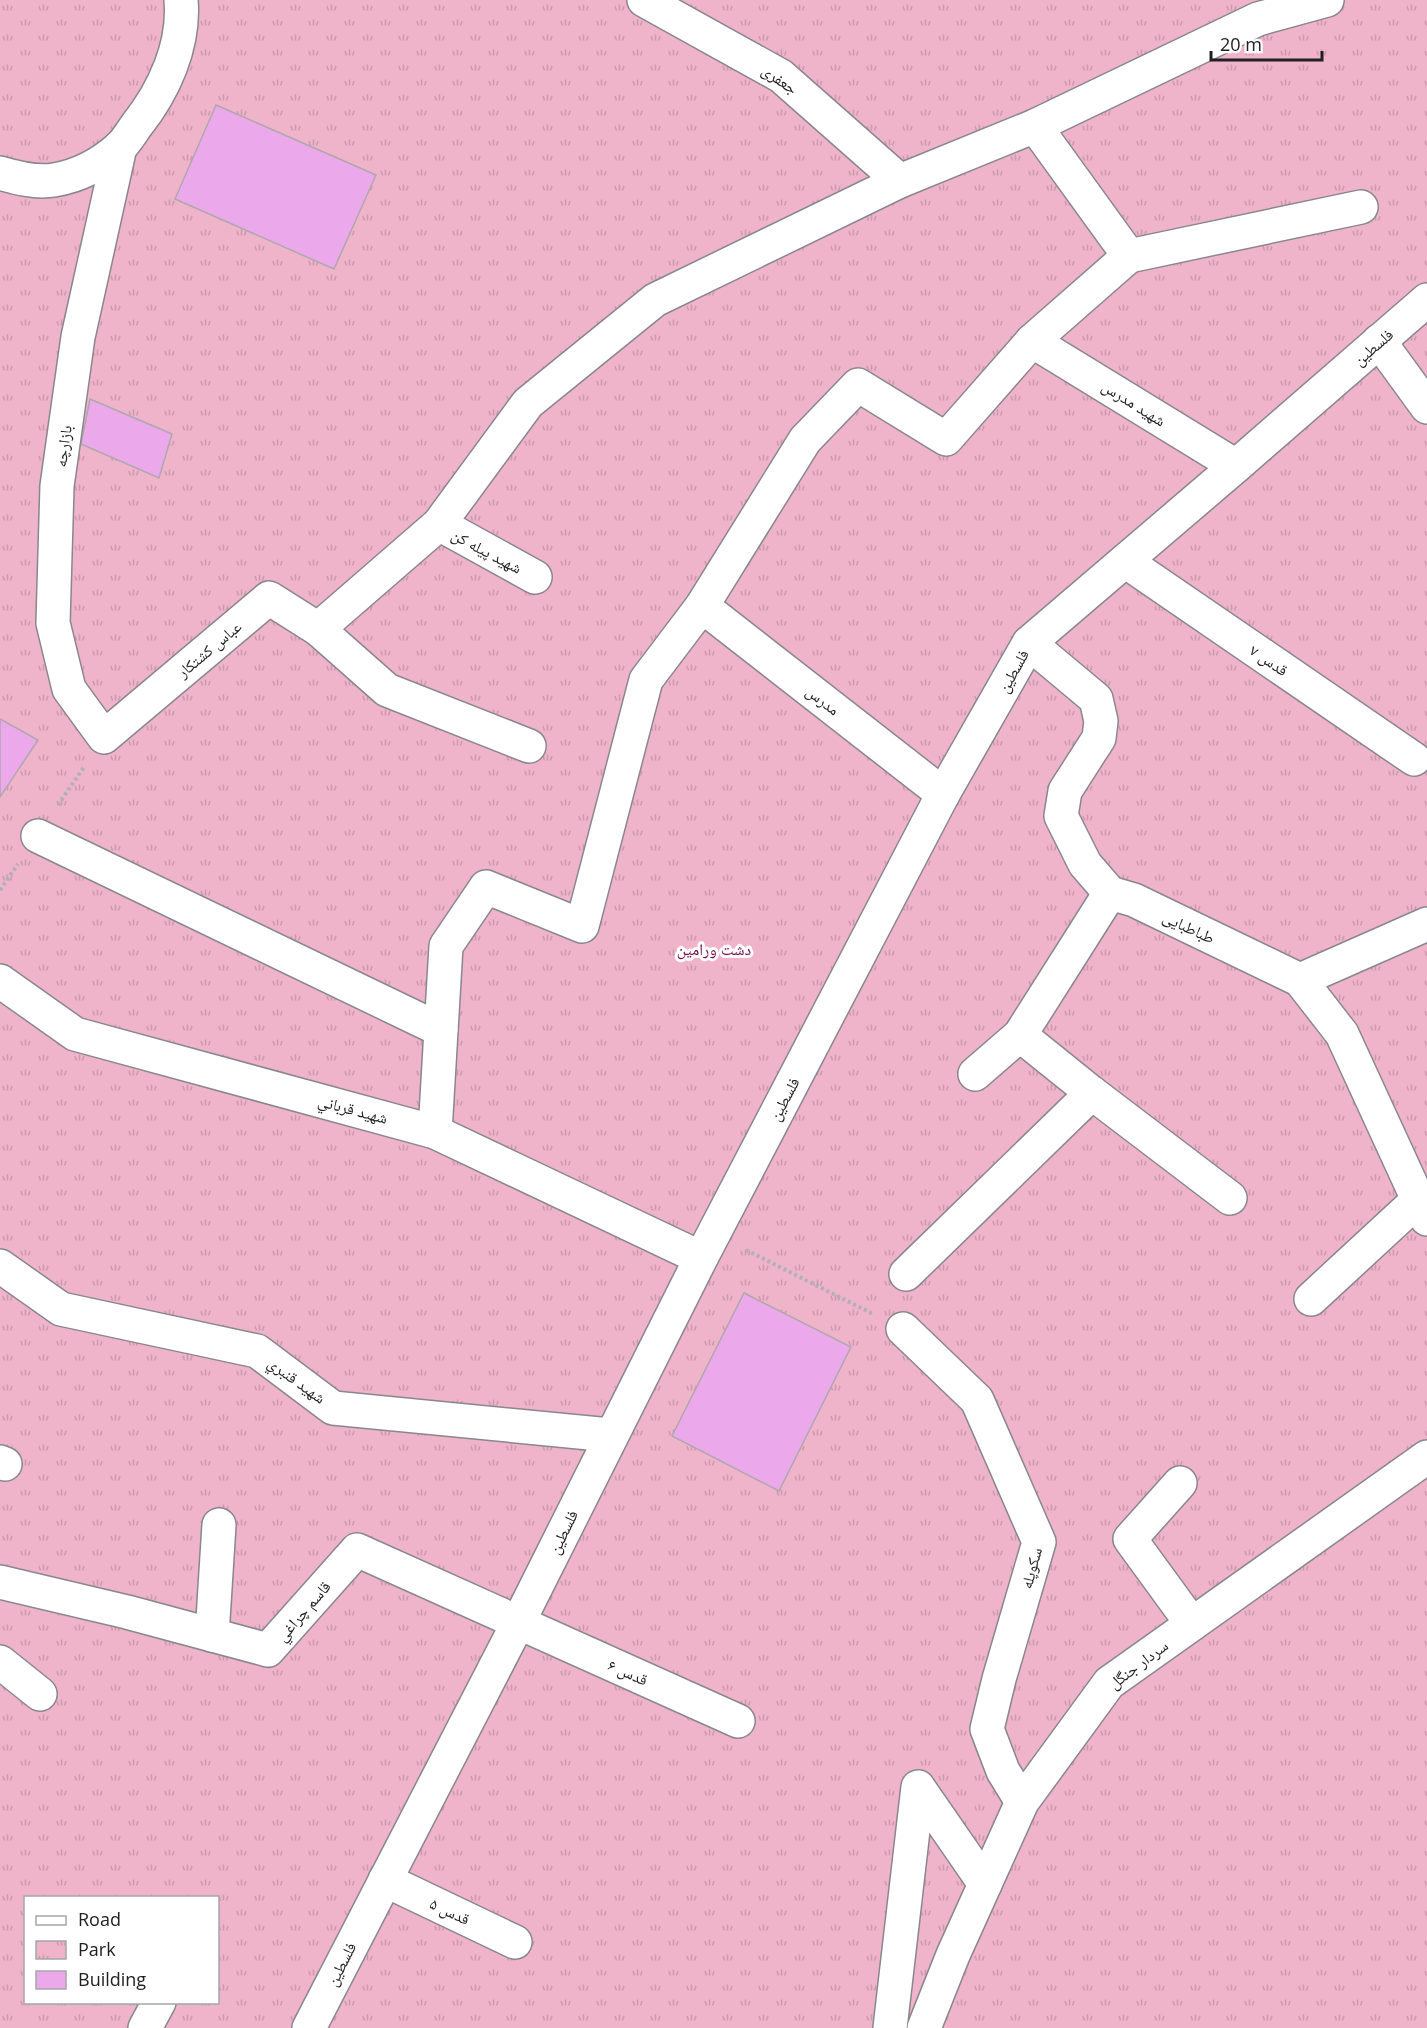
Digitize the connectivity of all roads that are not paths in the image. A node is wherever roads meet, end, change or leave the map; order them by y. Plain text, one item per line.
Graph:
1 (181, 0) edge
2 (644, 0) edge
3 (1327, 0) edge
4 (1254, 10) edge
5 (1035, 126) junction
6 (120, 147) junction
7 (0, 173) edge
8 (900, 181) junction
9 (1361, 207) dead end
10 (1129, 256) junction
11 (1427, 300) edge
12 (1032, 341) junction
13 (1379, 341) junction
14 (1427, 407) edge
15 (1236, 466) junction
16 (439, 525) junction
17 (1125, 561) junction
18 (535, 577) dead end
19 (702, 606) junction
20 (318, 628) junction
21 (1029, 643) junction
22 (104, 737) joint
23 (529, 746) dead end
24 (1414, 759) dead end
25 (943, 794) junction
26 (38, 836) dead end
27 (1110, 893) junction
28 (1427, 924) edge
29 (1300, 980) junction
30 (0, 981) edge
31 (441, 1030) junction
32 (1020, 1035) junction
33 (975, 1074) dead end
34 (1092, 1093) junction
35 (435, 1132) junction
36 (1230, 1198) dead end
37 (1423, 1209) edge
38 (701, 1258) junction
39 (0, 1266) edge
40 (906, 1274) dead end
41 (1311, 1299) dead end
42 (903, 1329) road end
43 (610, 1435) junction
44 (1427, 1457) edge
45 (1180, 1483) dead end
46 (219, 1525) dead end
47 (0, 1582) edge
48 (518, 1623) junction
49 (1191, 1624) junction
50 (212, 1635) junction
51 (0, 1662) edge
52 (40, 1694) dead end
53 (738, 1721) dead end
54 (1022, 1802) junction
55 (385, 1880) junction
56 (985, 1884) junction
57 (515, 1942) dead end
58 (158, 2004) edge
59 (145, 2028) edge
60 (309, 2028) edge
61 (890, 2028) edge
62 (924, 2028) edge

1 - 6 street
2 - 8 street, جعفری
3 - 4 street
4 - 5 street
5 - 8 street
5 - 10 street
6 - 7 street
6 - 22 street, بازارچه
8 - 16 street
9 - 10 street
10 - 12 street
11 - 13 street, فلسطین
12 - 15 street, شهيد مدرس
12 - 19 street
13 - 14 street
13 - 15 street, فلسطین
15 - 17 street, فلسطین
16 - 18 street, شهيد پيله كن
16 - 20 street
17 - 21 street, فلسطین
17 - 24 street, قدس ۷
19 - 25 street, مدرس
19 - 31 street
20 - 22 street, عباس كشتكار
20 - 23 street
21 - 25 street, فلسطین
21 - 27 street
25 - 38 street, فلسطین
26 - 31 street
27 - 29 street, طباطبایی
27 - 32 street
28 - 29 street
29 - 37 street, طباطبایی
30 - 35 street, شهيد قرباني
31 - 35 street
32 - 33 street
32 - 34 street
34 - 36 street
34 - 40 street
35 - 38 street, شهيد قرباني
37 - 41 street
38 - 43 street, فلسطین
39 - 43 street, شهيد قنبري
42 - 54 street, سکوپله
43 - 48 street, فلسطین
44 - 49 street, سردار جنگل
45 - 49 street
46 - 50 street
47 - 50 street, قاسم چراغي
48 - 50 street, قاسم چراغي
48 - 53 street, قدس ۶
48 - 55 street, فلسطین
49 - 54 street, سردار جنگل
51 - 52 street
54 - 56 street, سردار جنگل
55 - 57 street, قدس ۵
55 - 60 street, فلسطین
56 - 61 street
56 - 62 street, سردار جنگل
58 - 59 street

